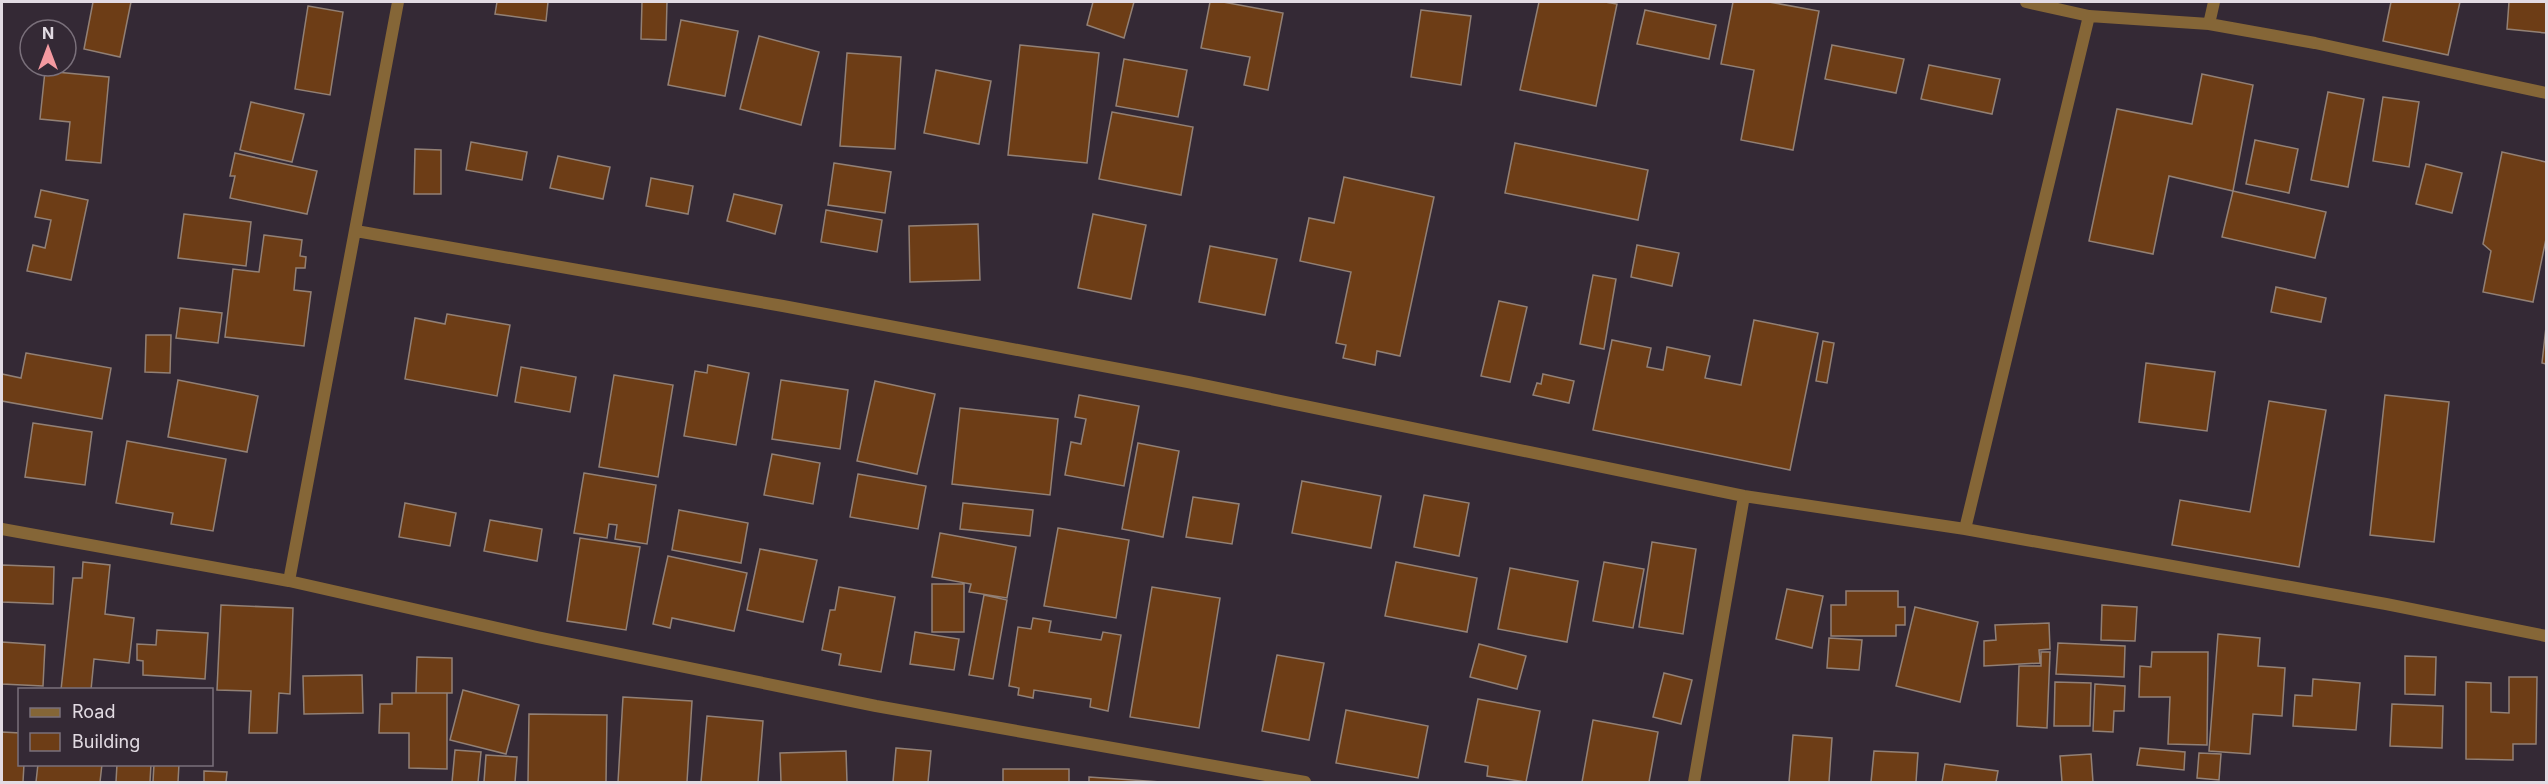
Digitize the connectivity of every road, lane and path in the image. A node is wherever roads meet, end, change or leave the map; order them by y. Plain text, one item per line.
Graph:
1 (398, 2) edge
2 (2026, 2) edge
3 (2214, 2) edge
4 (2089, 16) junction
5 (2209, 24) junction
6 (2547, 93) edge
7 (356, 231) junction
8 (1744, 496) junction
9 (2, 529) edge
10 (1965, 529) junction
11 (289, 581) junction
12 (2547, 636) edge
13 (1238, 777) edge
14 (1305, 783) edge
15 (1694, 783) edge

1 - 7 street
2 - 4 street
3 - 5 street
4 - 5 street
4 - 10 street
5 - 6 street
7 - 8 street
7 - 11 street
8 - 10 street
8 - 15 street
9 - 11 street
10 - 12 street
11 - 13 street
13 - 14 street

